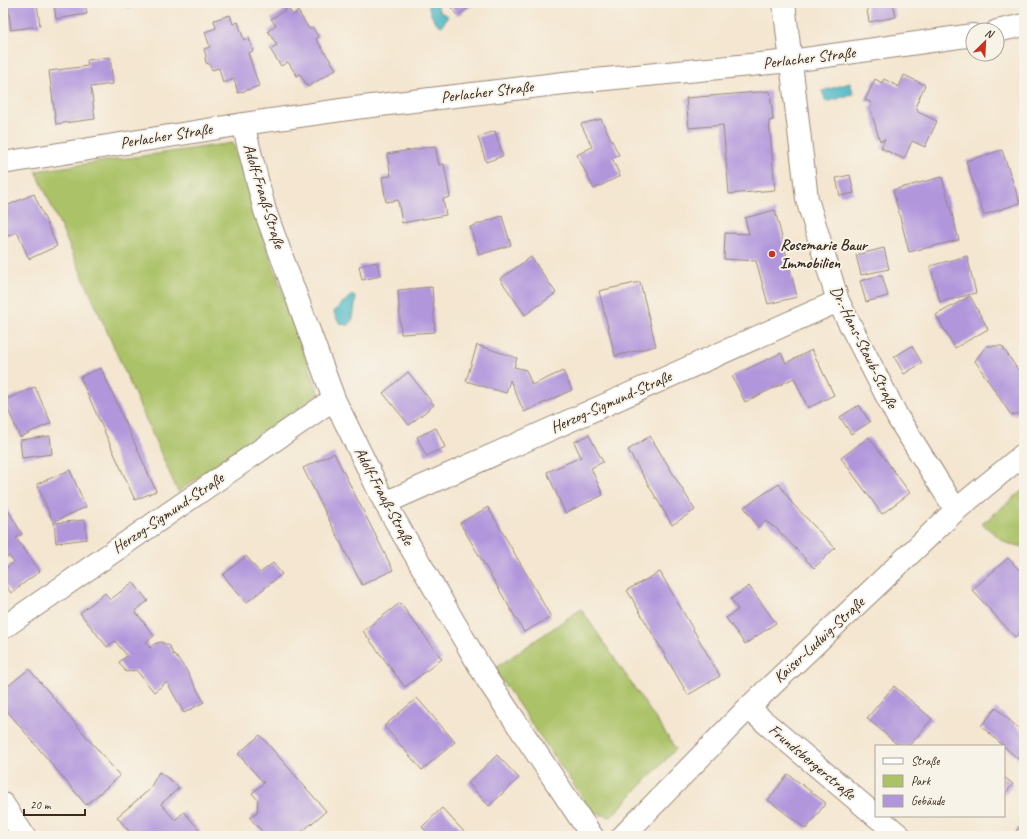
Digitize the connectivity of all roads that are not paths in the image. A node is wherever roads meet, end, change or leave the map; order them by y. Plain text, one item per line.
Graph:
1 (784, 3) edge
2 (1024, 25) edge
3 (1005, 29) edge
4 (965, 36) edge
5 (791, 61) junction
6 (243, 124) junction
7 (3, 163) edge
8 (838, 301) junction
9 (334, 399) junction
10 (1024, 454) edge
11 (385, 503) junction
12 (956, 510) junction
13 (3, 628) edge
14 (748, 708) junction
15 (3, 804) edge
16 (875, 815) edge
17 (877, 817) edge
18 (24, 836) edge
19 (592, 836) edge
20 (623, 836) edge
21 (900, 836) edge

1 - 5 street, Dr.-Hans-Staub-Straße
2 - 3 street
4 - 5 street, Perlacher Straße
5 - 6 street, Perlacher Straße
5 - 8 street, Dr.-Hans-Staub-Straße
6 - 7 street, Perlacher Straße
6 - 9 street, Adolf-Fraaß-Straße
8 - 11 street, Herzog-Sigmund-Straße
8 - 12 street, Dr.-Hans-Staub-Straße
9 - 11 street, Adolf-Fraaß-Straße
9 - 13 street, Herzog-Sigmund-Straße
10 - 12 street, Kaiser-Ludwig-Straße
11 - 19 street, Adolf-Fraaß-Straße
12 - 14 street, Kaiser-Ludwig-Straße
14 - 16 street, Frundsbergerstraße
14 - 20 street, Kaiser-Ludwig-Straße
15 - 18 street
17 - 21 street, Frundsbergerstraße

